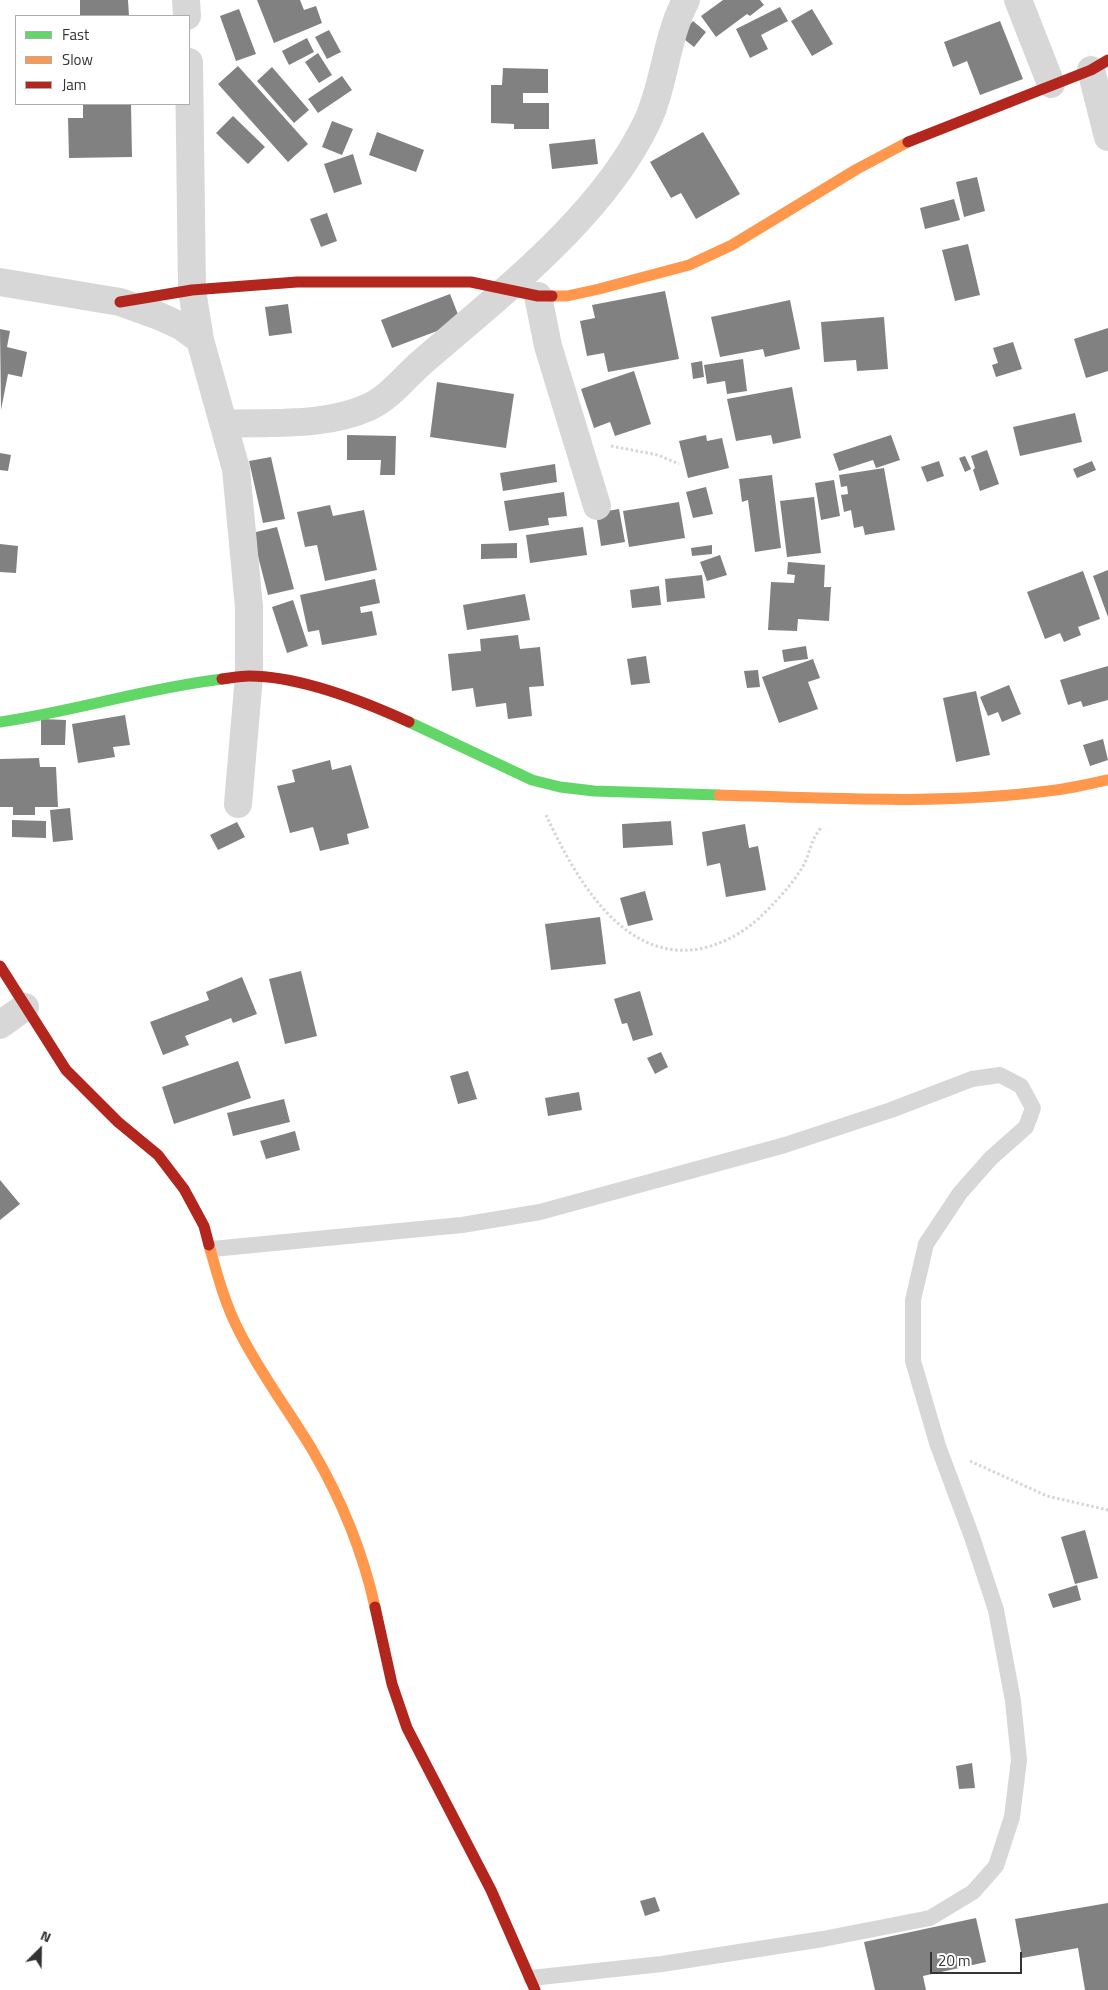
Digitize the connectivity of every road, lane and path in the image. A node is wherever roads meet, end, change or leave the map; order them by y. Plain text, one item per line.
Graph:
1 (186, 0) edge
2 (686, 0) edge
3 (1018, 0) edge
4 (187, 15) edge
5 (1099, 65) edge
6 (1051, 84) junction
7 (190, 105) edge
8 (1108, 137) edge
9 (0, 282) edge
10 (508, 288) junction
11 (192, 290) junction
12 (538, 296) junction
13 (120, 302) junction
14 (200, 340) junction
15 (224, 424) junction
16 (607, 444) dead end
17 (679, 464) dead end
18 (596, 506) dead end
19 (249, 676) junction
20 (0, 722) edge
21 (532, 780) junction
22 (1108, 780) edge
23 (852, 799) junction
24 (238, 804) dead end
25 (0, 966) edge
26 (25, 1007) junction
27 (0, 1025) edge
28 (212, 1249) junction
29 (938, 1446) junction
30 (1108, 1510) edge
31 (533, 1984) edge

1 - 4 street
2 - 10 street
3 - 6 street
5 - 6 street
5 - 8 street
6 - 12 street
7 - 11 street
9 - 13 street
10 - 11 street
10 - 12 street
10 - 15 street
11 - 13 street
11 - 14 street
12 - 18 street
13 - 14 street
14 - 15 street
15 - 19 street
16 - 17 path
19 - 20 street
19 - 21 street
19 - 24 street
21 - 23 street
21 - 23 path
22 - 23 street
25 - 26 street
26 - 27 street
26 - 28 street
28 - 29 lane
28 - 31 street
29 - 30 path
29 - 31 lane

